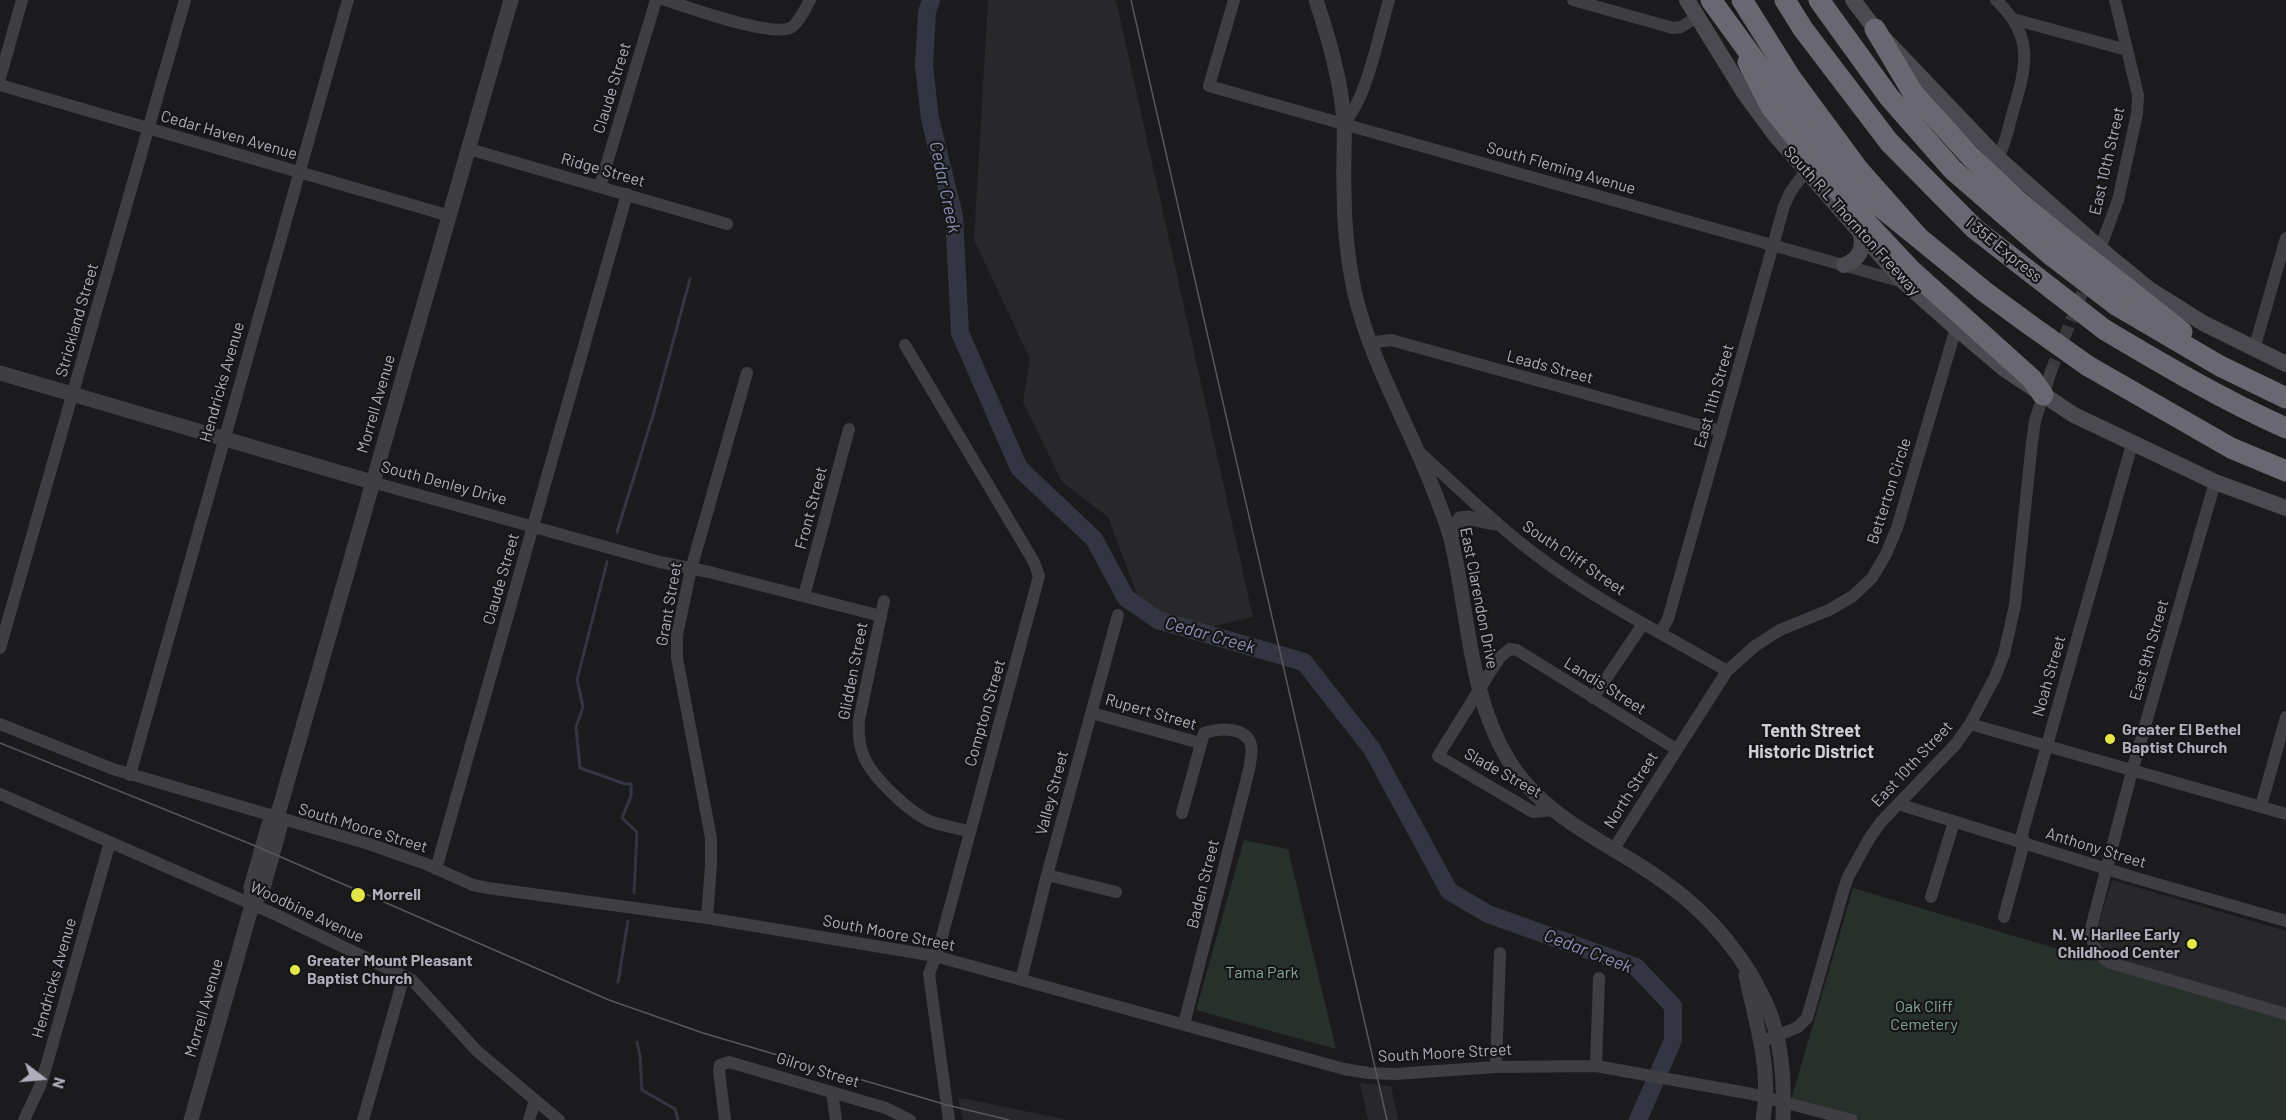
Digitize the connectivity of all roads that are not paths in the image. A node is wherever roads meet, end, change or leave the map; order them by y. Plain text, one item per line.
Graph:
1 (22, 0) edge
2 (185, 0) edge
3 (348, 0) edge
4 (512, 0) edge
5 (656, 0) edge
6 (664, 0) edge
7 (810, 0) edge
8 (1234, 0) edge
9 (1316, 0) edge
10 (1389, 0) edge
11 (1573, 0) edge
12 (1688, 0) edge
13 (1713, 0) edge
14 (1742, 0) edge
15 (1785, 0) edge
16 (1819, 0) edge
17 (1853, 0) edge
18 (1996, 0) edge
19 (2115, 0) edge
20 (1697, 17) junction
21 (2013, 18) junction
22 (1875, 29) junction
23 (2127, 50) junction
24 (0, 78) edge
25 (0, 86) edge
26 (1344, 123) junction
27 (148, 129) junction
28 (469, 149) junction
29 (1998, 158) junction
30 (1806, 171) junction
31 (299, 172) junction
32 (600, 186) junction
33 (627, 194) junction
34 (450, 216) junction
35 (727, 224) dead end
36 (1861, 234) junction
37 (1919, 238) junction
38 (2286, 238) edge
39 (1773, 246) junction
40 (2099, 253) junction
41 (1844, 265) junction
42 (1904, 282) junction
43 (2122, 297) junction
44 (1956, 328) junction
45 (1369, 343) junction
46 (905, 345) dead end
47 (2254, 349) junction
48 (2286, 364) edge
49 (2051, 371) tunnel mouth
50 (0, 373) edge
51 (747, 373) dead end
52 (73, 394) junction
53 (2043, 395) junction
54 (2286, 398) edge
55 (2286, 428) edge
56 (849, 429) dead end
57 (1721, 431) junction
58 (223, 439) junction
59 (2132, 444) junction
60 (2231, 448) junction
61 (1418, 451) junction
62 (2286, 471) edge
63 (2286, 480) edge
64 (372, 482) junction
65 (2215, 482) junction
66 (2286, 508) edge
67 (1495, 523) junction
68 (533, 526) junction
69 (1451, 536) junction
70 (691, 569) junction
71 (804, 596) junction
72 (884, 601) dead end
73 (1118, 615) dead end
74 (881, 616) junction
75 (1643, 624) junction
76 (1660, 633) junction
77 (0, 648) edge
78 (1727, 671) junction
79 (1479, 689) junction
80 (1593, 698) junction
81 (1092, 713) junction
82 (2286, 717) edge
83 (0, 724) edge
84 (1970, 724) junction
85 (1202, 738) junction
86 (2046, 747) junction
87 (1676, 749) junction
88 (1252, 751) joint
89 (2132, 771) junction
90 (130, 775) junction
91 (0, 794) edge
92 (1898, 804) junction
93 (2261, 806) junction
94 (1554, 810) junction
95 (1182, 813) dead end
96 (2286, 814) edge
97 (276, 818) junction
98 (1954, 822) junction
99 (969, 831) junction
100 (110, 842) junction
101 (2024, 843) junction
102 (1614, 849) junction
103 (2105, 868) junction
104 (436, 869) junction
105 (1047, 875) junction
106 (1116, 892) dead end
107 (1931, 897) dead end
108 (252, 905) junction
109 (2004, 917) dead end
110 (707, 918) junction
111 (2286, 921) edge
112 (1500, 952) dead end
113 (935, 956) junction
114 (1743, 963) junction
115 (404, 976) junction
116 (1599, 978) dead end
117 (1021, 980) junction
118 (2286, 1014) edge
119 (1184, 1024) junction
120 (1777, 1036) junction
121 (1762, 1041) junction
122 (1596, 1066) junction
123 (1496, 1067) junction
124 (832, 1092) junction
125 (1766, 1097) junction
126 (534, 1100) junction
127 (1784, 1102) junction
128 (24, 1120) edge
129 (191, 1120) edge
130 (363, 1120) edge
131 (529, 1120) edge
132 (560, 1120) edge
133 (725, 1120) edge
134 (836, 1120) edge
135 (910, 1120) edge
136 (949, 1120) edge
137 (1763, 1120) edge
138 (1784, 1120) edge
139 (1852, 1120) edge

1 - 24 street
2 - 27 street, Strickland Street
3 - 31 street, Hendricks Avenue
4 - 28 street, Morrell Avenue
5 - 32 street, Claude Street
6 - 7 street
8 - 26 street, South Fleming Avenue
9 - 26 street, East Clarendon Drive
10 - 26 street
11 - 20 street
12 - 20 main road, South R L Thornton Freeway
13 - 37 highway, bridge
13 - 53 highway
14 - 37 highway
15 - 55 highway, I 35E Express, bridge
16 - 43 highway, bridge
17 - 22 main road
18 - 21 street
19 - 23 street, East 10th Street
20 - 30 main road, South R L Thornton Freeway
21 - 23 street
21 - 29 street
22 - 29 main road
22 - 43 highway, bridge
23 - 40 street, East 10th Street
25 - 27 street, Cedar Haven Avenue
26 - 39 street, South Fleming Avenue
26 - 45 street, East Clarendon Drive
27 - 31 street, Cedar Haven Avenue
27 - 52 street, Strickland Street
28 - 32 street, Ridge Street
28 - 34 street, Morrell Avenue
29 - 40 main road
30 - 36 main road, South R L Thornton Freeway
30 - 39 street, East 11th Street
31 - 34 street, Cedar Haven Avenue
31 - 58 street, Hendricks Avenue
32 - 33 street, Ridge Street
33 - 35 street, Ridge Street
33 - 68 street, Claude Street
34 - 64 street, Morrell Avenue
36 - 41 main road
36 - 42 main road, South R L Thornton Freeway
37 - 60 highway, bridge
38 - 47 street
39 - 41 street, South Fleming Avenue
39 - 57 street, East 11th Street
40 - 47 main road
41 - 42 street, South Fleming Avenue
42 - 44 main road, South R L Thornton Freeway
43 - 54 highway
44 - 53 main road, South R L Thornton Freeway
44 - 78 street, Betterton Circle
45 - 57 street, Leads Street
45 - 61 street, East Clarendon Drive
46 - 99 street, Compton Street
47 - 48 main road
49 - 53 street, East 10th Street
50 - 52 street, South Denley Drive
51 - 70 street, Grant Street
52 - 58 street, South Denley Drive
52 - 77 street, Strickland Street
53 - 59 main road, South R L Thornton Freeway
53 - 84 street, East 10th Street
56 - 71 street, Front Street
57 - 76 street, East 11th Street
58 - 64 street, South Denley Drive
58 - 90 street, Hendricks Avenue
59 - 65 main road, South R L Thornton Freeway
59 - 86 street, Noah Street
60 - 62 highway
60 - 63 highway
61 - 67 street, South Cliff Street
61 - 69 street, East Clarendon Drive
64 - 68 street, South Denley Drive
64 - 97 street, Morrell Avenue
65 - 66 main road, South R L Thornton Freeway
65 - 89 street, East 9th Street
67 - 69 street
67 - 75 street, South Cliff Street
68 - 70 street, South Denley Drive
68 - 104 street, Claude Street
69 - 79 street, East Clarendon Drive
70 - 71 street, South Denley Drive
70 - 110 street, Grant Street
71 - 74 street, South Denley Drive
72 - 74 street, Glidden Street
73 - 81 street, Valley Street
74 - 99 street, Glidden Street
75 - 76 street, South Cliff Street
75 - 80 street
76 - 78 street, South Cliff Street
78 - 87 street, Betterton Circle
79 - 80 street, Landis Street
79 - 94 street, East Clarendon Drive
79 - 94 street, Slade Street
80 - 87 street, Landis Street
81 - 85 street, Rupert Street
81 - 105 street, Valley Street
82 - 93 street
83 - 90 street, South Moore Street
84 - 86 street
84 - 92 street, East 10th Street
85 - 88 street, Rupert Street
85 - 95 street
86 - 89 street
86 - 101 street, Noah Street
87 - 102 street, North Street
88 - 119 street, Baden Street
89 - 93 street
89 - 103 street, East 9th Street
90 - 97 street, South Moore Street
91 - 100 street, Woodbine Avenue
92 - 98 street, Anthony Street
92 - 120 street, East 10th Street
93 - 96 street
94 - 102 street, East Clarendon Drive
97 - 104 street, South Moore Street
97 - 108 street, Morrell Avenue
98 - 101 street, Anthony Street
98 - 107 street
99 - 113 street, Compton Street
100 - 108 street, Woodbine Avenue
100 - 128 street, Hendricks Avenue
101 - 103 street, Anthony Street
101 - 109 street, Noah Street
102 - 114 street, East Clarendon Drive
103 - 111 street, Anthony Street
103 - 118 street, East 9th Street
104 - 110 street, South Moore Street
105 - 106 street
105 - 117 street, Valley Street
108 - 115 street, Woodbine Avenue
108 - 129 street, Morrell Avenue
110 - 113 street, South Moore Street
112 - 123 street
113 - 117 street, South Moore Street
113 - 136 street, Compton Street
114 - 120 street, East Clarendon Drive
114 - 121 street, East Clarendon Drive
115 - 126 street, Woodbine Avenue
115 - 130 street
116 - 122 street
117 - 119 street, South Moore Street
119 - 123 street, South Moore Street
120 - 121 street, East 10th Street
120 - 127 street, East Clarendon Drive
121 - 125 street, East Clarendon Drive
122 - 123 street, South Moore Street
122 - 125 street, South Moore Street
124 - 133 street, Gilroy Street
124 - 134 street
124 - 135 street, Gilroy Street
125 - 127 street, South Moore Street
125 - 137 street, East Clarendon Drive
126 - 131 street
126 - 132 street, Woodbine Avenue
127 - 138 street, East Clarendon Drive
127 - 139 street, South Moore Street

